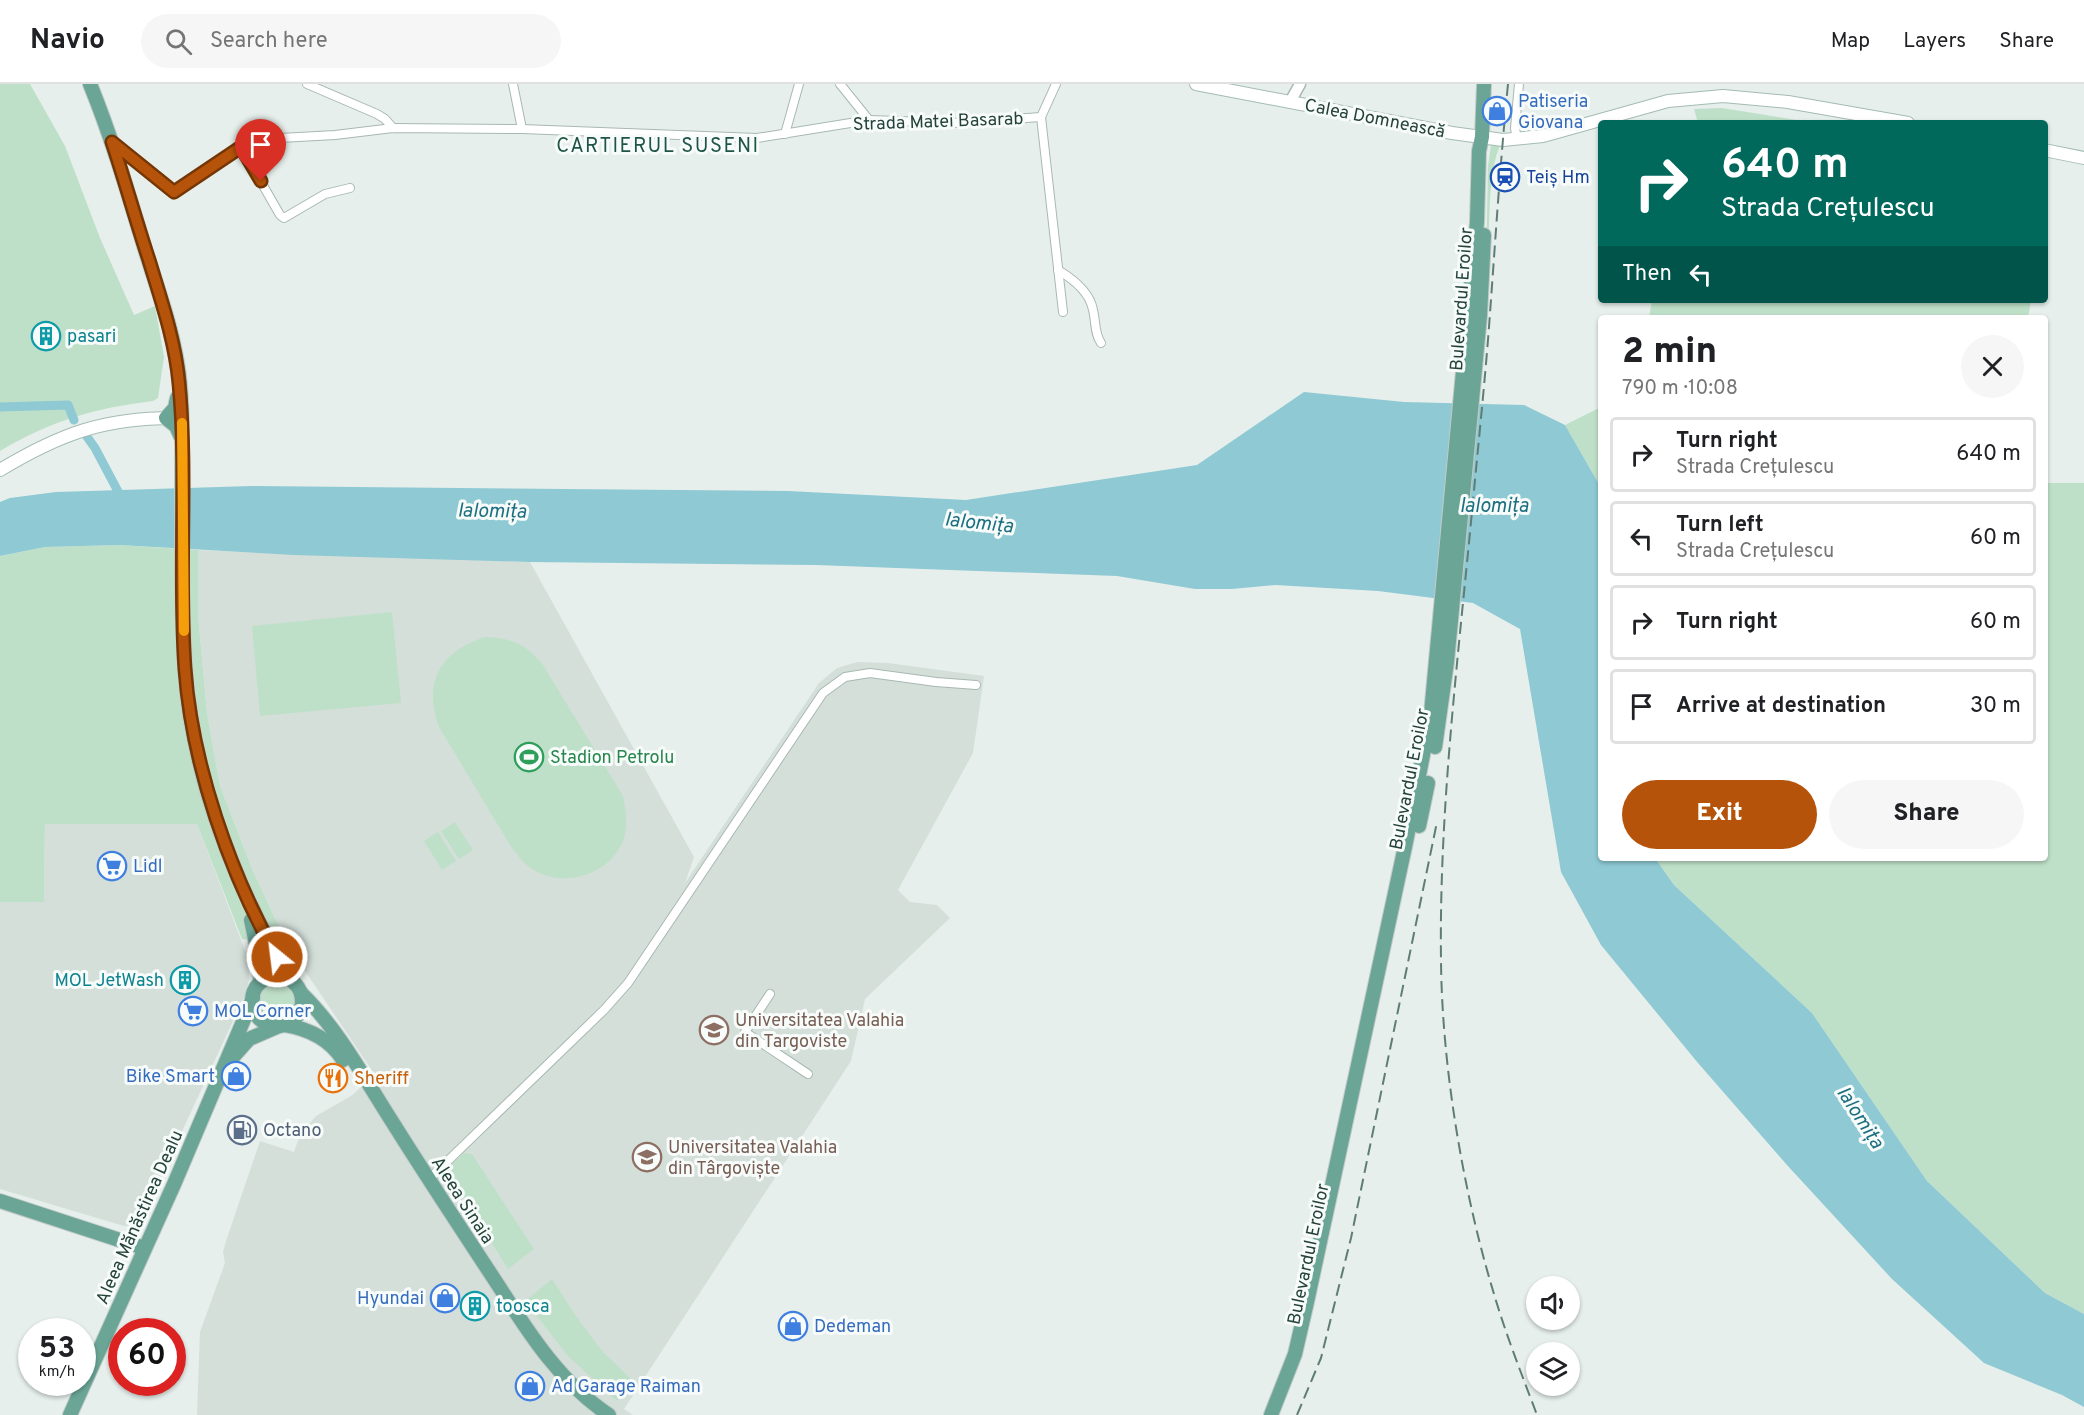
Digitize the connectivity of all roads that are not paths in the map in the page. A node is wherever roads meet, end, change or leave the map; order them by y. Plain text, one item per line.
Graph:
1 (90, 84) edge
2 (307, 84) edge
3 (513, 84) edge
4 (799, 84) edge
5 (840, 84) edge
6 (1056, 84) edge
7 (1196, 84) edge
8 (1232, 84) edge
9 (1300, 84) edge
10 (1484, 84) edge
11 (1519, 84) edge
12 (1292, 98) junction
13 (1041, 117) junction
14 (869, 120) junction
15 (1601, 120) edge
16 (1891, 120) edge
17 (1598, 121) edge
18 (393, 128) junction
19 (522, 129) junction
20 (784, 134) junction
21 (1482, 137) junction
22 (1517, 140) junction
23 (112, 142) junction
24 (241, 147) junction
25 (2048, 151) edge
26 (2084, 158) edge
27 (350, 188) dead end
28 (1058, 270) junction
29 (1063, 312) dead end
30 (1101, 343) dead end
31 (180, 384) junction
32 (166, 418) junction
33 (181, 418) junction
34 (182, 438) junction
35 (0, 470) edge
36 (1442, 661) junction
37 (976, 685) dead end
38 (242, 886) junction
39 (261, 982) junction
40 (298, 989) junction
41 (770, 994) dead end
42 (253, 998) junction
43 (282, 1025) junction
44 (225, 1066) junction
45 (808, 1074) dead end
46 (428, 1180) junction
47 (0, 1201) edge
48 (144, 1248) junction
49 (70, 1415) edge
50 (597, 1415) edge
51 (609, 1415) edge
52 (1271, 1415) edge
53 (1280, 1415) edge

1 - 23 main road
2 - 18 street
3 - 19 street
4 - 20 street
5 - 14 street
6 - 13 street, Strada Matei Basarab
7 - 12 main road, Calea Domnească
8 - 12 main road, Calea Domnească
9 - 12 street
10 - 21 main road, Bulevardul Eroilor
11 - 22 street
12 - 21 main road, Calea Domnească
12 - 21 main road, Calea Domnească
13 - 14 street, Strada Matei Basarab
13 - 28 street
14 - 20 street, Strada Matei Basarab
15 - 16 main road
17 - 22 main road
18 - 19 street, Strada Matei Basarab
18 - 24 street, Strada Matei Basarab
19 - 20 street, Strada Matei Basarab
21 - 22 main road
21 - 36 main road, Bulevardul Eroilor
23 - 24 street, Strada Matei Basarab
23 - 31 main road
24 - 27 street
25 - 26 main road
28 - 29 street
28 - 30 street
31 - 32 main road
31 - 33 main road
32 - 33 main road
32 - 34 main road
32 - 35 main road
33 - 34 main road
34 - 38 main road
36 - 52 main road, Bulevardul Eroilor
36 - 53 main road, Bulevardul Eroilor
37 - 46 street
38 - 39 main road
38 - 40 main road, Aleea Sinaia
39 - 40 main road
39 - 42 main road
40 - 43 main road
40 - 46 main road, Aleea Sinaia
41 - 45 street
42 - 43 main road, Aleea Sinaia
42 - 44 main road, Aleea Mănăstirea Dealu
43 - 44 main road, Aleea Mănăstirea Dealu
43 - 50 main road, Aleea Sinaia
44 - 48 main road, Aleea Mănăstirea Dealu
46 - 51 main road, Aleea Sinaia
47 - 48 main road
48 - 49 main road, Aleea Mănăstirea Dealu

